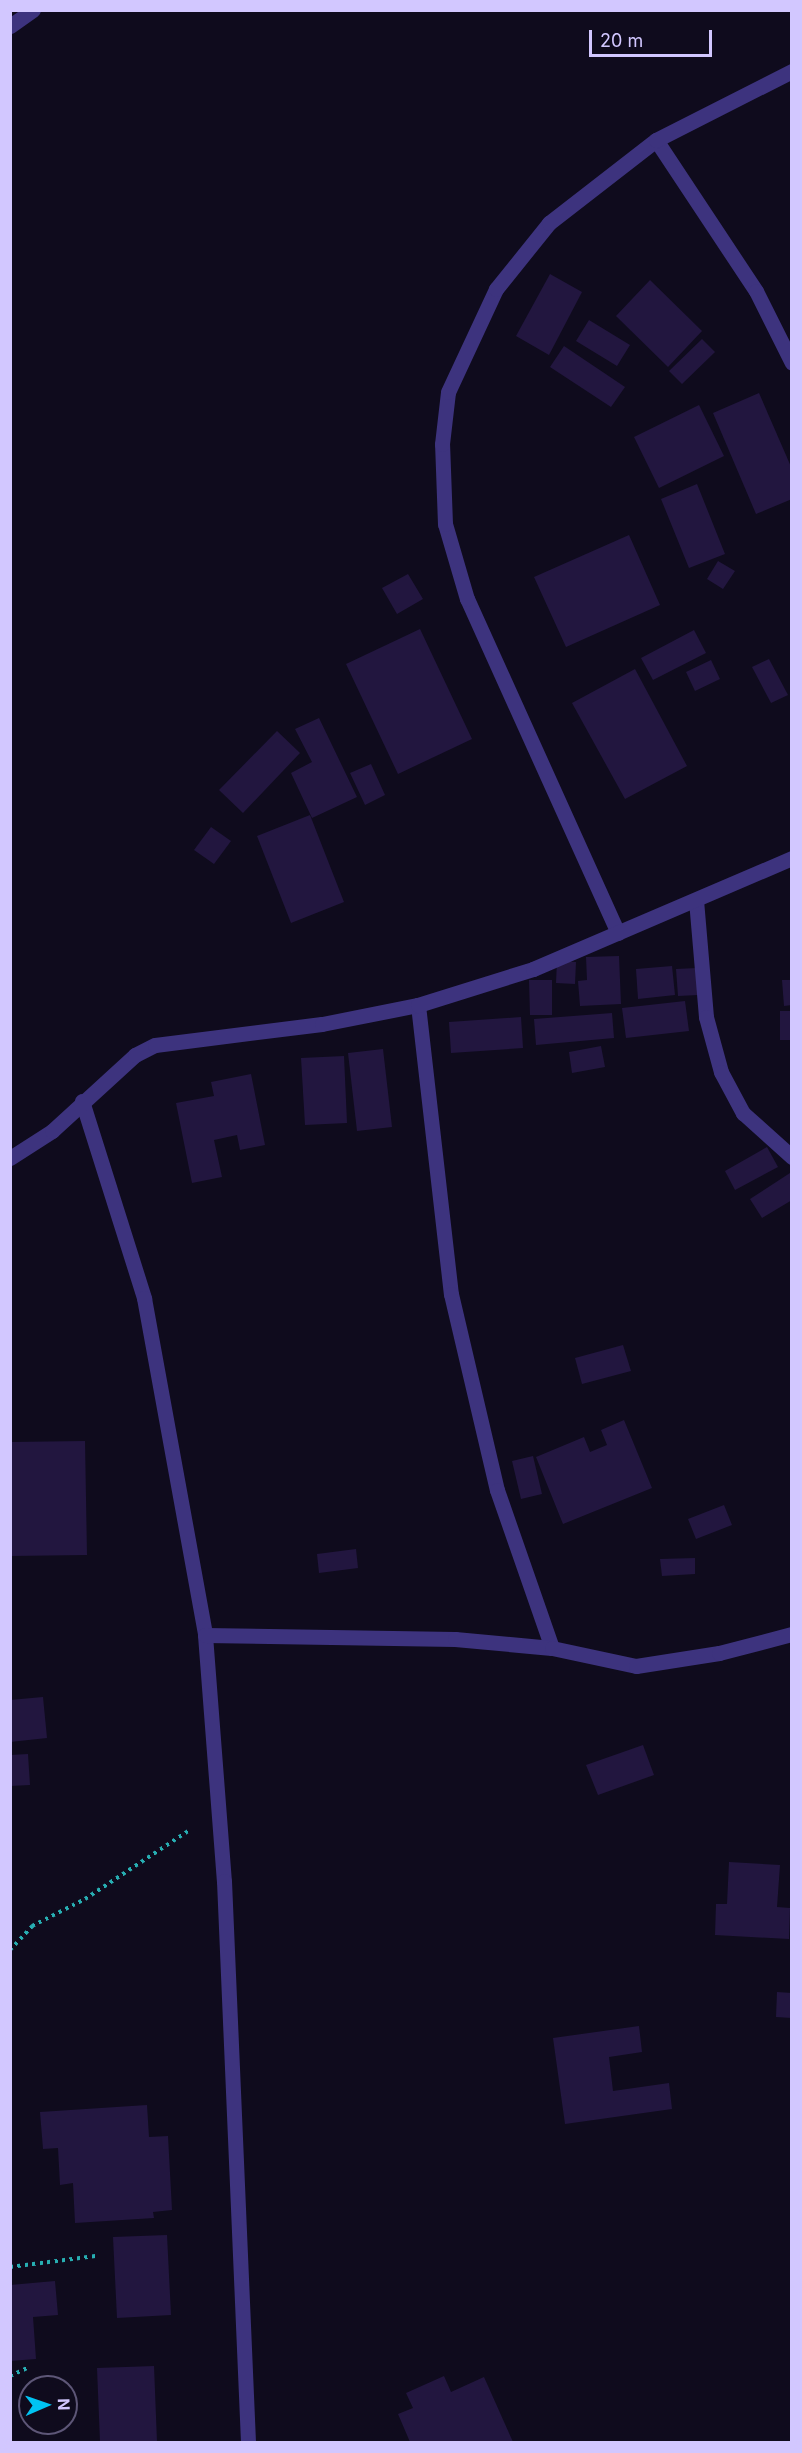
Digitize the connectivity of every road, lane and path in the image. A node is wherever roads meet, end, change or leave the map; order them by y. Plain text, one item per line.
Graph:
1 (33, 10) edge
2 (10, 26) edge
3 (792, 71) edge
4 (656, 140) junction
5 (792, 363) edge
6 (792, 858) edge
7 (696, 900) junction
8 (618, 933) junction
9 (418, 1005) junction
10 (82, 1101) junction
11 (792, 1157) edge
12 (10, 1158) edge
13 (792, 1634) edge
14 (205, 1635) junction
15 (552, 1648) junction
16 (217, 1814) junction
17 (10, 1950) edge
18 (95, 2256) dead end
19 (10, 2267) edge
20 (29, 2367) dead end
21 (10, 2376) edge
22 (248, 2442) edge

1 - 2 street
3 - 4 street
4 - 5 street
4 - 8 street
6 - 7 street
7 - 8 street
7 - 11 street
8 - 9 street
9 - 10 street
9 - 15 street
10 - 12 street
10 - 14 street
13 - 15 street
14 - 15 street
14 - 16 street
16 - 17 path
16 - 22 street
18 - 19 path
20 - 21 path

